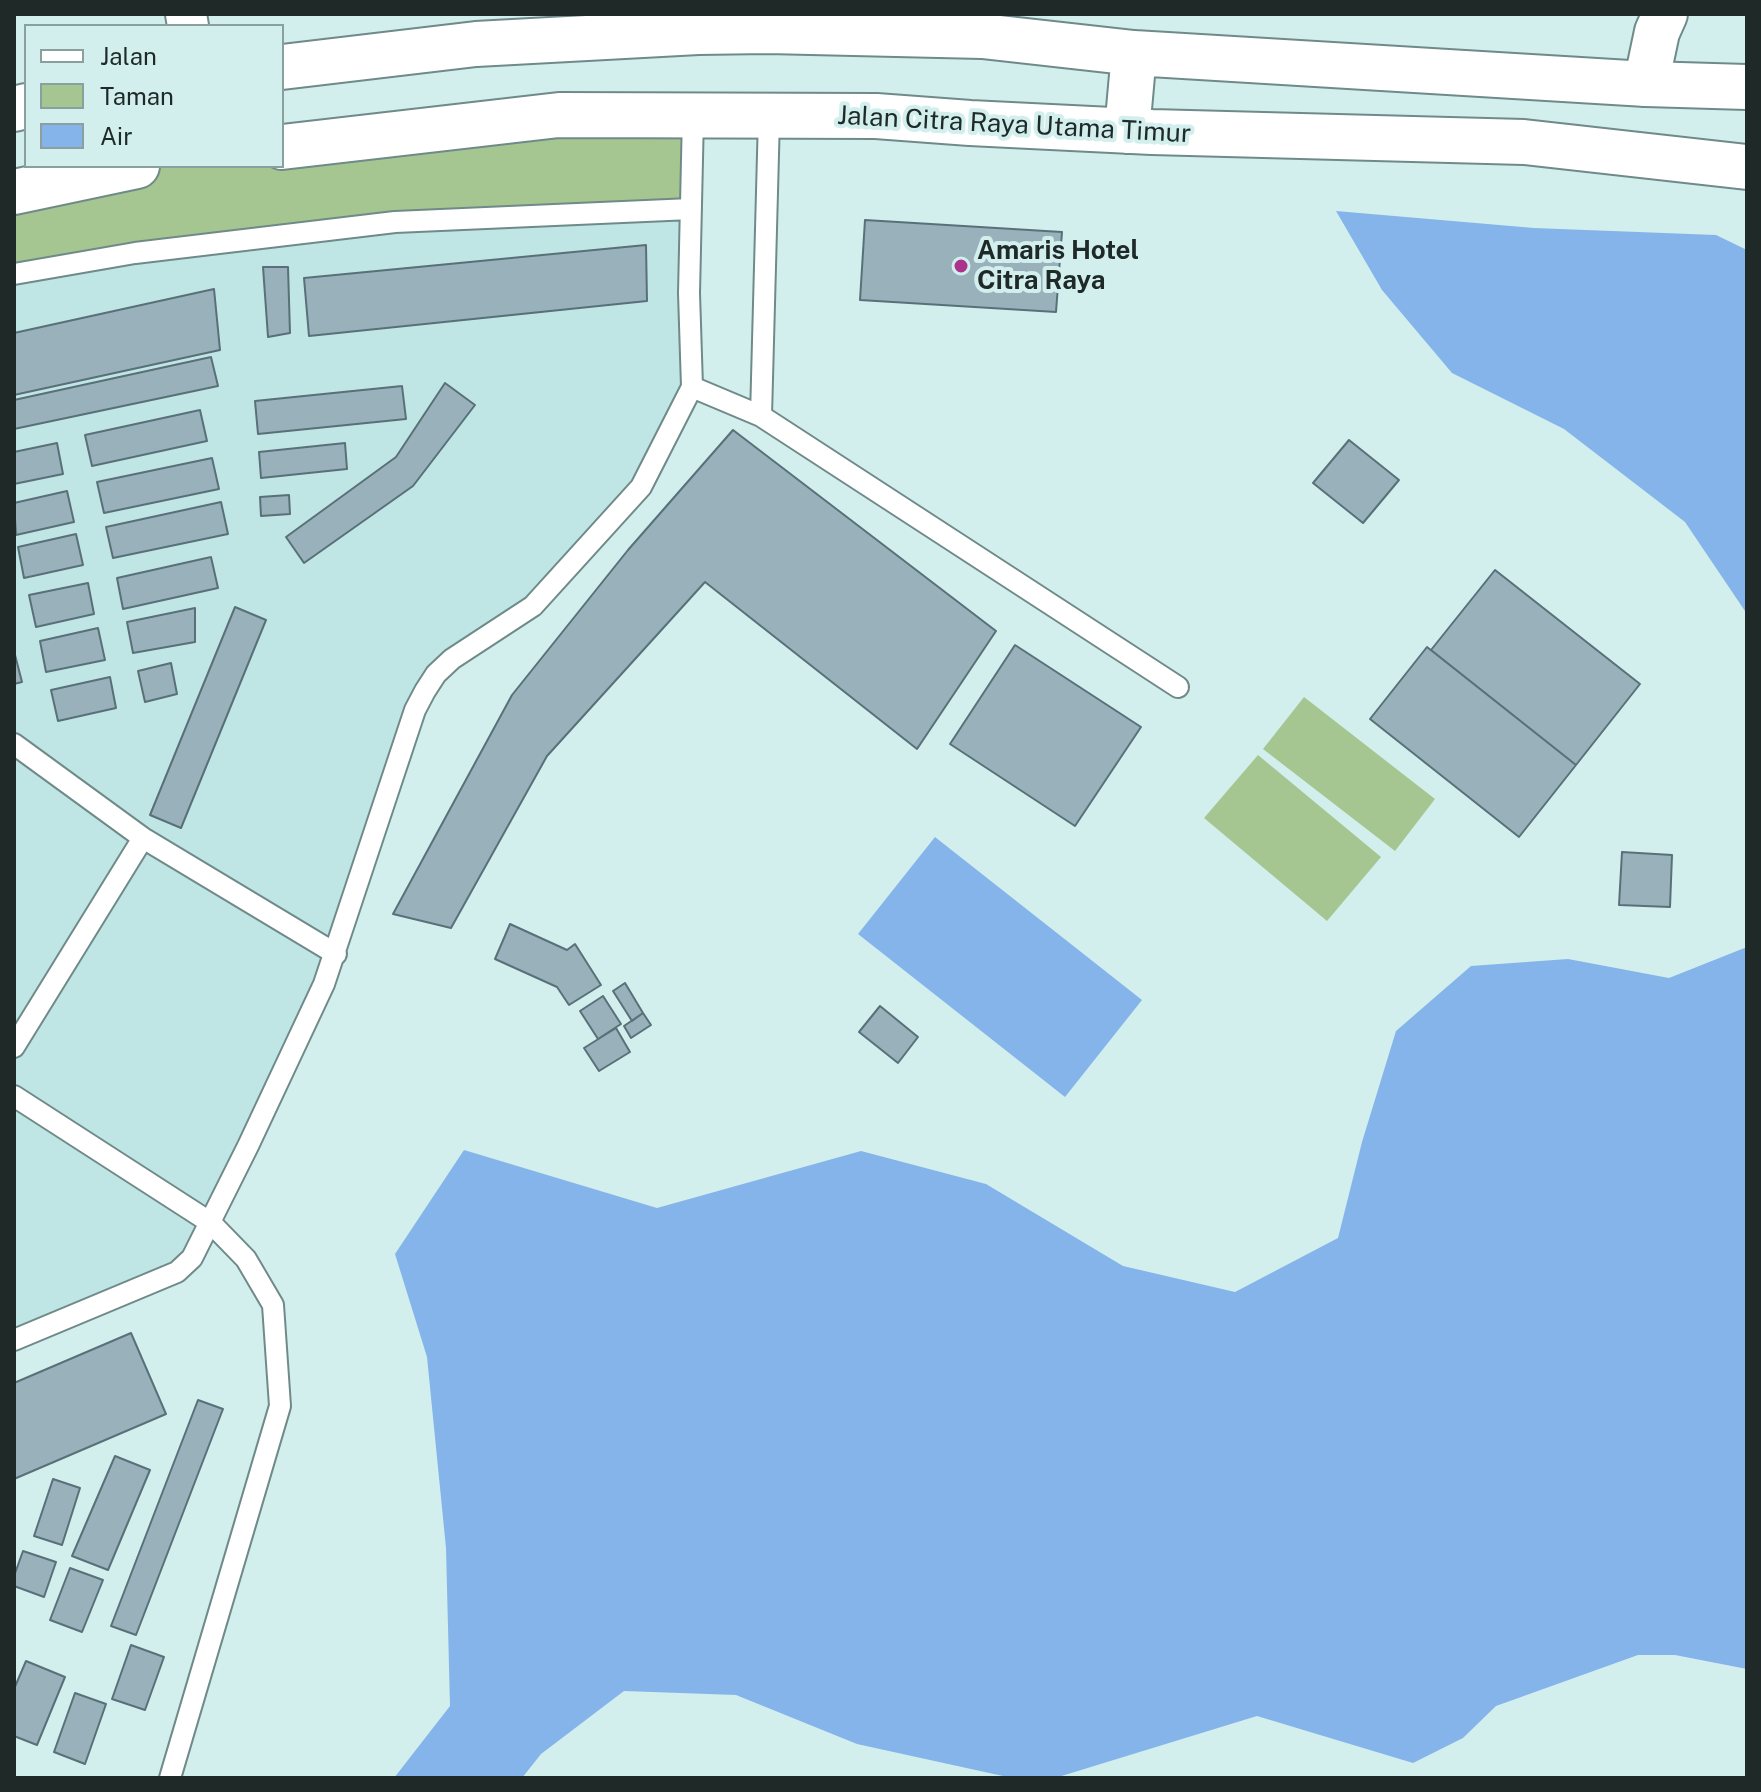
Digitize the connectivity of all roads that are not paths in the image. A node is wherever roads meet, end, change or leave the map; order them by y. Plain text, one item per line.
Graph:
1 (1665, 14) edge
2 (769, 22) edge
3 (982, 25) edge
4 (1134, 53) junction
5 (284, 67) edge
6 (1646, 84) junction
7 (1747, 87) edge
8 (693, 115) junction
9 (769, 117) junction
10 (1127, 131) junction
11 (284, 147) edge
12 (1747, 167) edge
13 (128, 168) edge
14 (14, 192) edge
15 (691, 209) junction
16 (14, 274) edge
17 (692, 387) junction
18 (761, 416) junction
19 (1178, 687) dead end
20 (14, 744) edge
21 (143, 838) junction
22 (336, 954) junction
23 (14, 1047) edge
24 (14, 1096) edge
25 (211, 1223) junction
26 (14, 1340) edge
27 (170, 1778) edge

1 - 6 main road
2 - 3 main road
2 - 5 main road
3 - 4 main road
4 - 6 main road
4 - 10 main road
6 - 7 main road
8 - 9 main road, Jalan Citra Raya Utama Timur
8 - 11 main road, Jalan Citra Raya Utama Timur
8 - 15 lane
9 - 10 main road, Jalan Citra Raya Utama Timur
9 - 18 lane
10 - 12 main road, Jalan Citra Raya Utama Timur
13 - 14 main road
15 - 16 lane
15 - 17 lane
17 - 18 lane
17 - 22 lane
18 - 19 lane
20 - 21 lane
21 - 22 lane
21 - 23 lane
22 - 25 lane
24 - 25 lane
25 - 26 lane
25 - 27 lane

